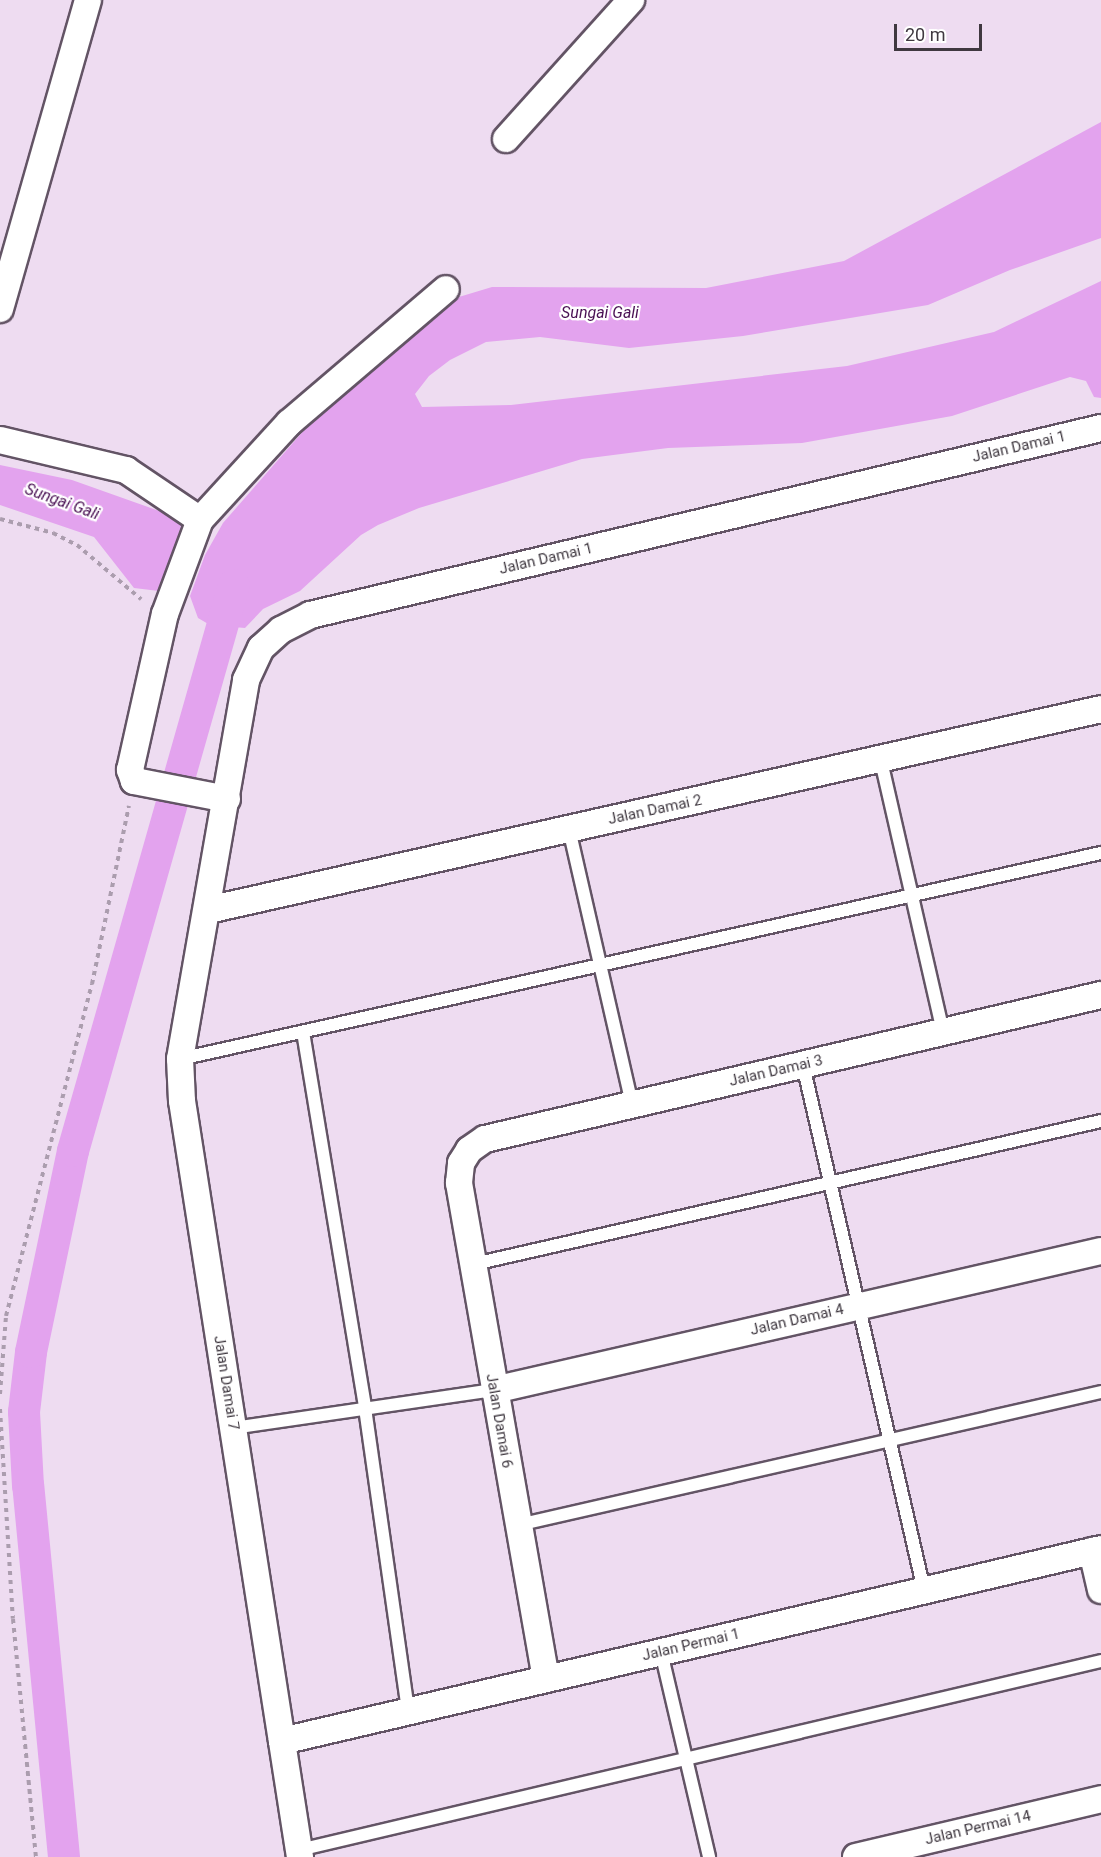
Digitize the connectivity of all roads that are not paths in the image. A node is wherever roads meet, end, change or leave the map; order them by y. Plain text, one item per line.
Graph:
1 (88, 0) edge
2 (631, 0) edge
3 (506, 139) dead end
4 (446, 289) dead end
5 (0, 309) edge
6 (1101, 428) edge
7 (0, 440) edge
8 (198, 524) junction
9 (1101, 709) edge
10 (882, 761) junction
11 (223, 798) junction
12 (569, 829) junction
13 (1101, 853) edge
14 (912, 895) junction
15 (208, 910) junction
16 (600, 965) junction
17 (1101, 995) edge
18 (303, 1032) junction
19 (943, 1032) junction
20 (180, 1059) junction
21 (803, 1065) junction
22 (632, 1104) junction
23 (1101, 1121) edge
24 (461, 1164) joint
25 (830, 1183) junction
26 (1101, 1251) edge
27 (474, 1264) junction
28 (858, 1306) junction
29 (494, 1390) junction
30 (1101, 1392) edge
31 (365, 1408) junction
32 (233, 1428) junction
33 (889, 1440) junction
34 (518, 1525) junction
35 (1097, 1550) edge
36 (924, 1590) junction
37 (1101, 1590) edge
38 (661, 1652) junction
39 (1101, 1662) edge
40 (546, 1679) junction
41 (408, 1711) junction
42 (282, 1741) junction
43 (686, 1759) junction
44 (1101, 1799) edge
45 (299, 1853) edge
46 (709, 1857) edge
47 (856, 1857) edge

1 - 5 street
2 - 3 street
4 - 8 street
6 - 11 street, Jalan Damai 1
7 - 8 street
8 - 11 street
9 - 10 street, Jalan Damai 2
10 - 12 street, Jalan Damai 2
10 - 14 lane
11 - 15 street, Jalan Damai 1
12 - 15 street, Jalan Damai 2
12 - 16 lane
13 - 14 lane
14 - 16 lane
14 - 19 lane
15 - 20 street, Jalan Damai 7
16 - 18 lane
16 - 22 lane
17 - 19 street, Jalan Damai 3
18 - 20 lane
18 - 31 lane
19 - 21 street, Jalan Damai 3
20 - 32 street, Jalan Damai 7
21 - 22 street, Jalan Damai 3
21 - 25 lane
22 - 24 street, Jalan Damai 3
23 - 25 lane
24 - 27 street, Jalan Damai 6
25 - 27 lane
25 - 28 lane
26 - 28 street, Jalan Damai 4
27 - 29 street, Jalan Damai 6
28 - 29 street, Jalan Damai 4
28 - 33 lane
29 - 31 lane
29 - 34 street, Jalan Damai 6
30 - 33 lane
31 - 32 lane
31 - 41 lane
32 - 42 street, Jalan Damai 7
33 - 34 lane
33 - 36 lane
34 - 40 street, Jalan Damai 6
35 - 36 street, Jalan Permai 1
35 - 37 street
36 - 38 street, Jalan Permai 1
38 - 40 street, Jalan Permai 1
38 - 43 lane
39 - 43 lane
40 - 41 street, Jalan Permai 1
41 - 42 street, Jalan Permai 1
42 - 45 street, Jalan Damai 7
43 - 45 lane
43 - 46 lane
44 - 47 street, Jalan Permai 14

